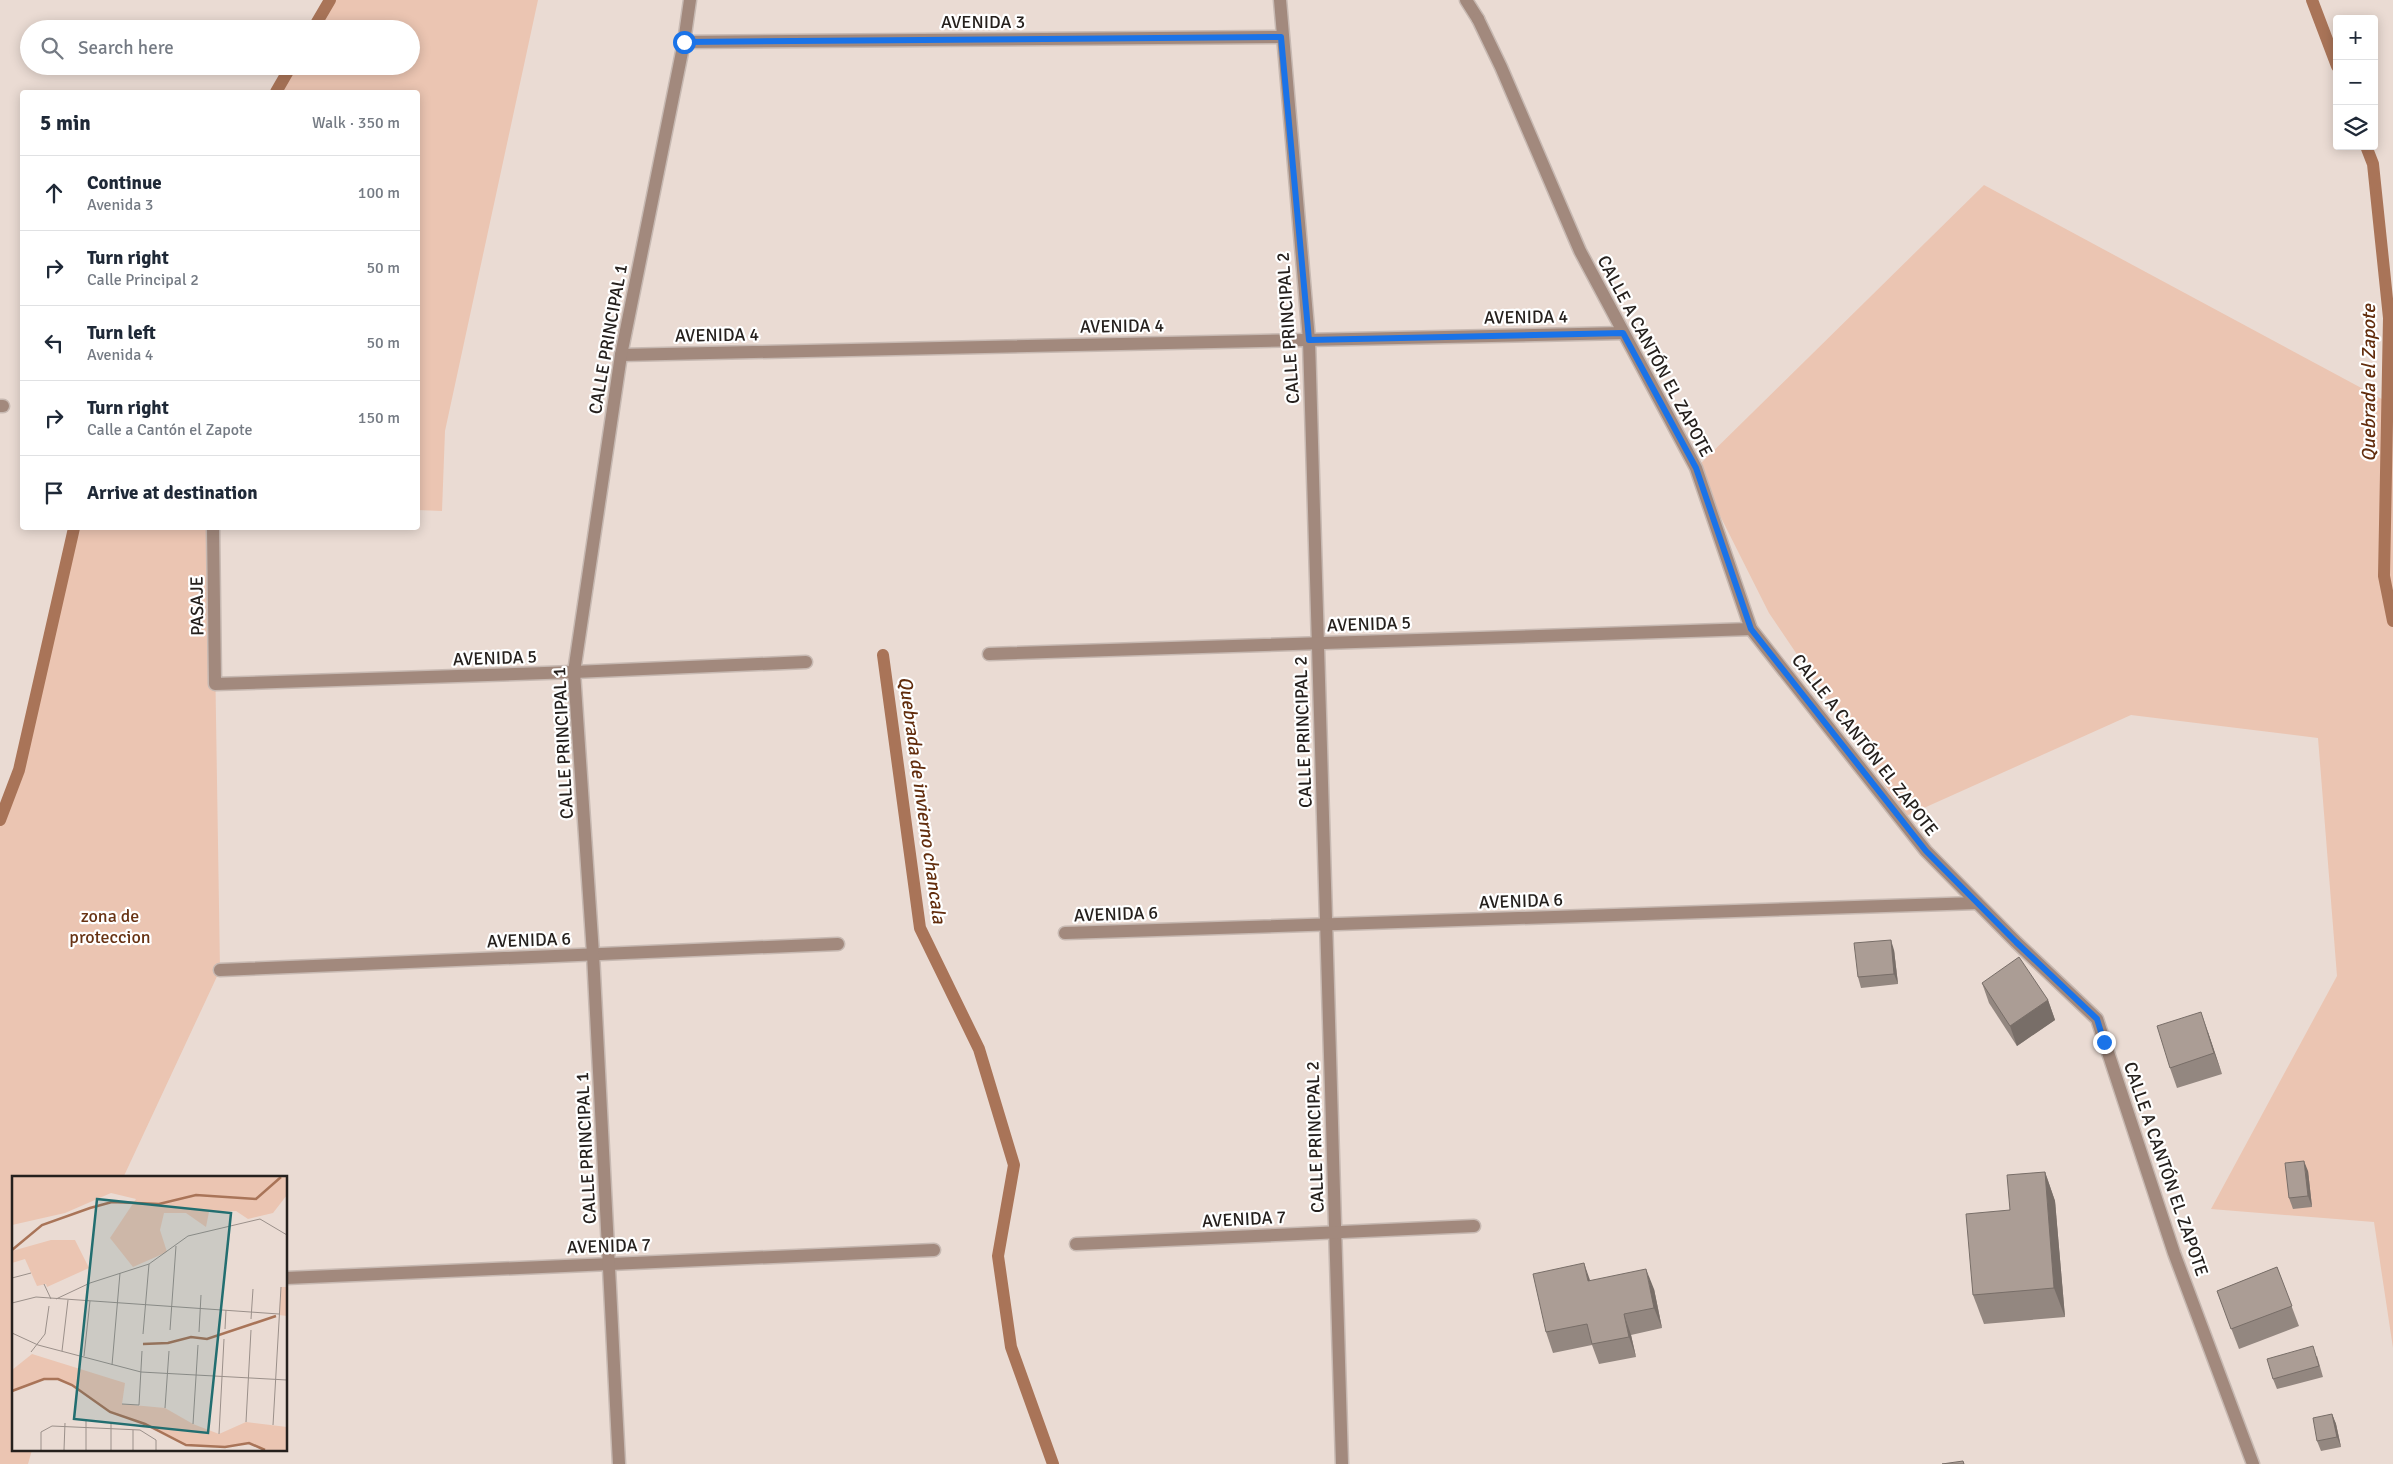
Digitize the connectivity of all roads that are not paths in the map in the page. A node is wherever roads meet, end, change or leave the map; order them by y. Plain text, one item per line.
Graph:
1 (690, 0) edge
2 (1280, 0) edge
3 (1466, 0) edge
4 (1281, 37) junction
5 (684, 42) junction
6 (1623, 333) junction
7 (1309, 340) junction
8 (620, 355) junction
9 (213, 530) edge
10 (1751, 629) junction
11 (1318, 644) junction
12 (989, 654) dead end
13 (806, 662) dead end
14 (574, 672) junction
15 (216, 684) joint
16 (1977, 903) junction
17 (1326, 925) junction
18 (1065, 933) dead end
19 (838, 944) dead end
20 (593, 954) junction
21 (220, 970) dead end
22 (1474, 1226) dead end
23 (1335, 1232) junction
24 (1076, 1244) dead end
25 (934, 1250) dead end
26 (609, 1264) junction
27 (288, 1278) edge
28 (619, 1464) edge
29 (1342, 1464) edge
30 (2253, 1464) edge

1 - 5 street, CALLE PRINCIPAL 1
2 - 4 street, CALLE PRINCIPAL 2
3 - 6 street, CALLE A CANTÓN EL ZAPOTE
4 - 5 street, AVENIDA 3
4 - 7 street, CALLE PRINCIPAL 2
5 - 8 street, CALLE PRINCIPAL 1
6 - 7 street, AVENIDA 4
6 - 10 street, CALLE A CANTÓN EL ZAPOTE
7 - 8 street, AVENIDA 4
7 - 11 street, CALLE PRINCIPAL 2
8 - 14 street, CALLE PRINCIPAL 1
9 - 15 street, PASAJE
10 - 11 street, AVENIDA 5
10 - 16 street, CALLE A CANTÓN EL ZAPOTE
11 - 12 street, AVENIDA 5
11 - 17 street, CALLE PRINCIPAL 2
13 - 14 street, AVENIDA 5
14 - 15 street, AVENIDA 5
14 - 20 street, CALLE PRINCIPAL 1
16 - 17 street, AVENIDA 6
16 - 30 street, CALLE A CANTÓN EL ZAPOTE
17 - 18 street, AVENIDA 6
17 - 23 street, CALLE PRINCIPAL 2
19 - 20 street, AVENIDA 6
20 - 21 street, AVENIDA 6
20 - 26 street, CALLE PRINCIPAL 1
22 - 23 street, AVENIDA 7
23 - 24 street, AVENIDA 7
23 - 29 street, CALLE PRINCIPAL 2
25 - 26 street, AVENIDA 7
26 - 27 street, AVENIDA 7
26 - 28 street, CALLE PRINCIPAL 1

